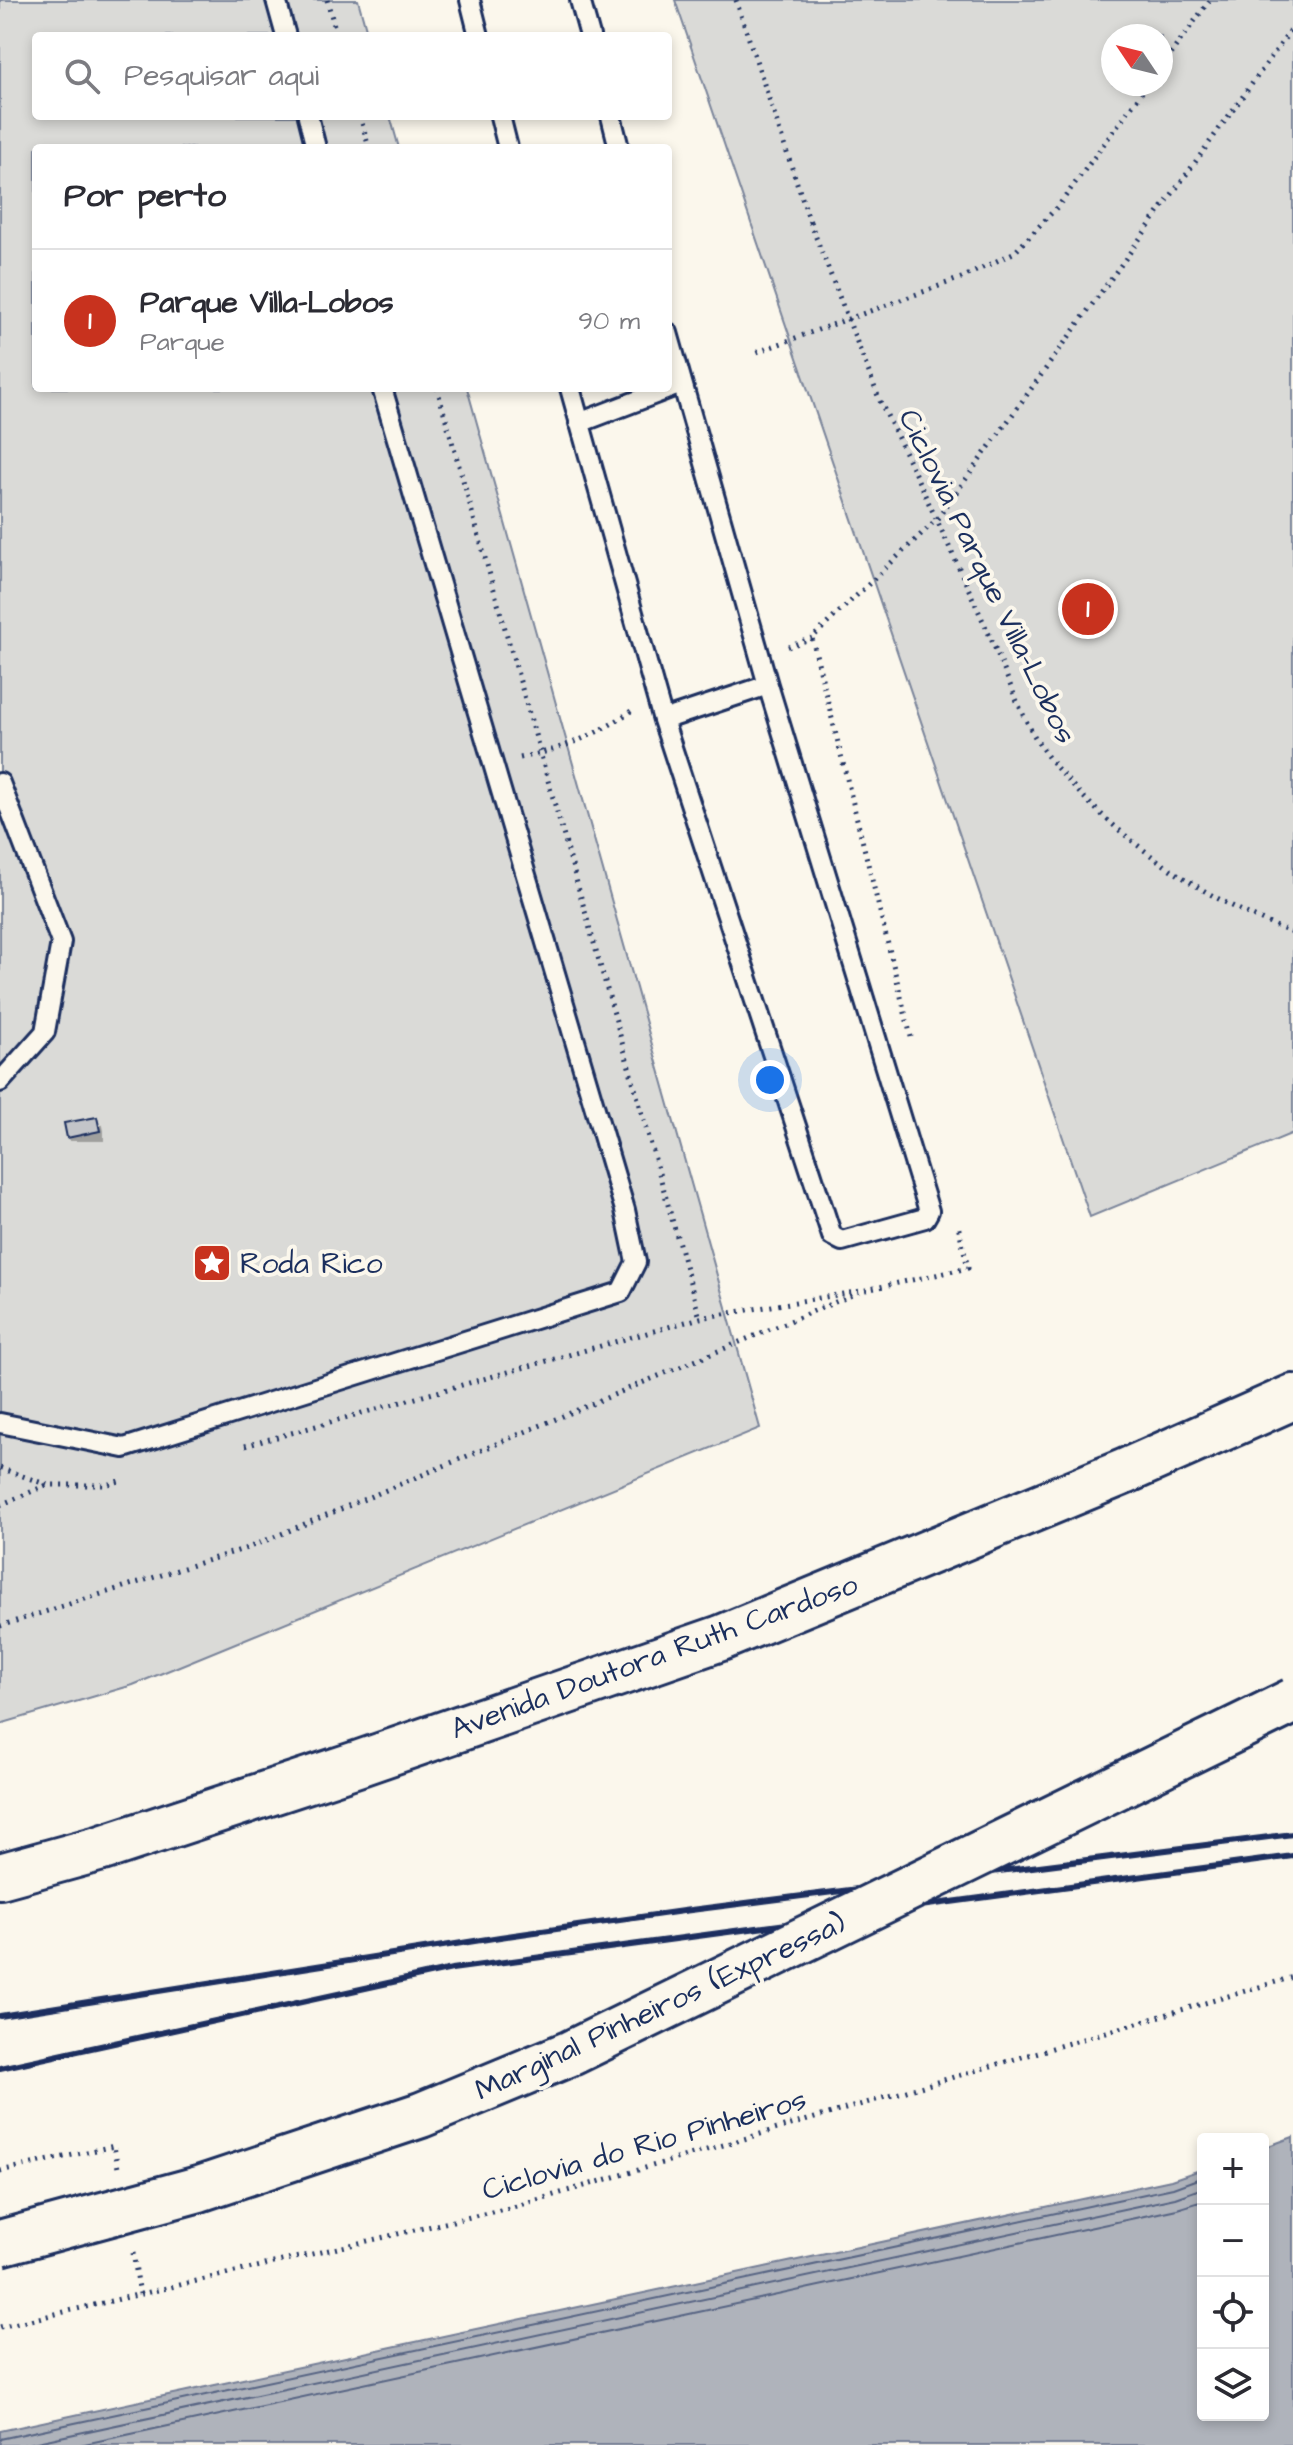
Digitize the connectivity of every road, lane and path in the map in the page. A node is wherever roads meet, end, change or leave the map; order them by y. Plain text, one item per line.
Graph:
1 (276, 0) edge
2 (327, 0) edge
3 (470, 0) edge
4 (580, 0) edge
5 (736, 0) edge
6 (1210, 0) edge
7 (1293, 27) edge
8 (285, 32) edge
9 (336, 32) edge
10 (478, 32) edge
11 (589, 32) edge
12 (1173, 51) edge
13 (1139, 96) edge
14 (309, 120) edge
15 (361, 120) edge
16 (501, 120) edge
17 (612, 120) edge
18 (315, 144) edge
19 (368, 144) edge
20 (507, 144) edge
21 (618, 144) edge
22 (672, 349) edge
23 (757, 352) dead end
24 (681, 384) junction
25 (672, 387) edge
26 (383, 392) edge
27 (438, 392) edge
28 (571, 392) edge
29 (660, 392) edge
30 (579, 423) junction
31 (937, 519) junction
32 (768, 685) junction
33 (663, 720) junction
34 (603, 731) dead end
35 (540, 753) junction
36 (492, 764) junction
37 (0, 783) edge
38 (1293, 933) edge
39 (911, 1037) dead end
40 (0, 1082) edge
41 (957, 1222) dead end
42 (861, 1291) junction
43 (700, 1318) junction
44 (1293, 1397) edge
45 (0, 1423) edge
46 (242, 1446) dead end
47 (0, 1468) edge
48 (136, 1476) dead end
49 (48, 1485) junction
50 (0, 1505) edge
51 (0, 1626) edge
52 (1293, 1701) edge
53 (0, 1856) edge
54 (46, 1862) junction
55 (0, 1876) edge
56 (1293, 1977) edge
57 (0, 2243) edge
58 (0, 2327) edge

1 - 8 lane
2 - 9 path
3 - 10 lane
4 - 11 lane
5 - 31 path, Ciclovia Parque Villa-Lobos, bridge
6 - 12 path
7 - 31 path
13 - 23 path
14 - 18 lane
15 - 19 path
16 - 20 lane
17 - 21 lane
22 - 24 lane
24 - 25 lane
24 - 32 lane
26 - 36 lane
27 - 35 path
28 - 30 lane
29 - 30 lane
30 - 33 lane
31 - 38 path, Ciclovia Parque Villa-Lobos
31 - 39 path
32 - 33 lane
32 - 33 lane
34 - 35 path
35 - 36 path
35 - 43 path
36 - 45 lane
37 - 40 lane
41 - 42 path
42 - 43 path
42 - 51 path
43 - 46 path
44 - 54 highway, Avenida Doutora Ruth Cardoso
47 - 49 path
48 - 49 path
49 - 50 path
52 - 57 highway, Marginal Pinheiros (Expressa), bridge
53 - 54 highway
54 - 55 highway, Avenida Doutora Ruth Cardoso
56 - 58 path, Ciclovia do Rio Pinheiros

